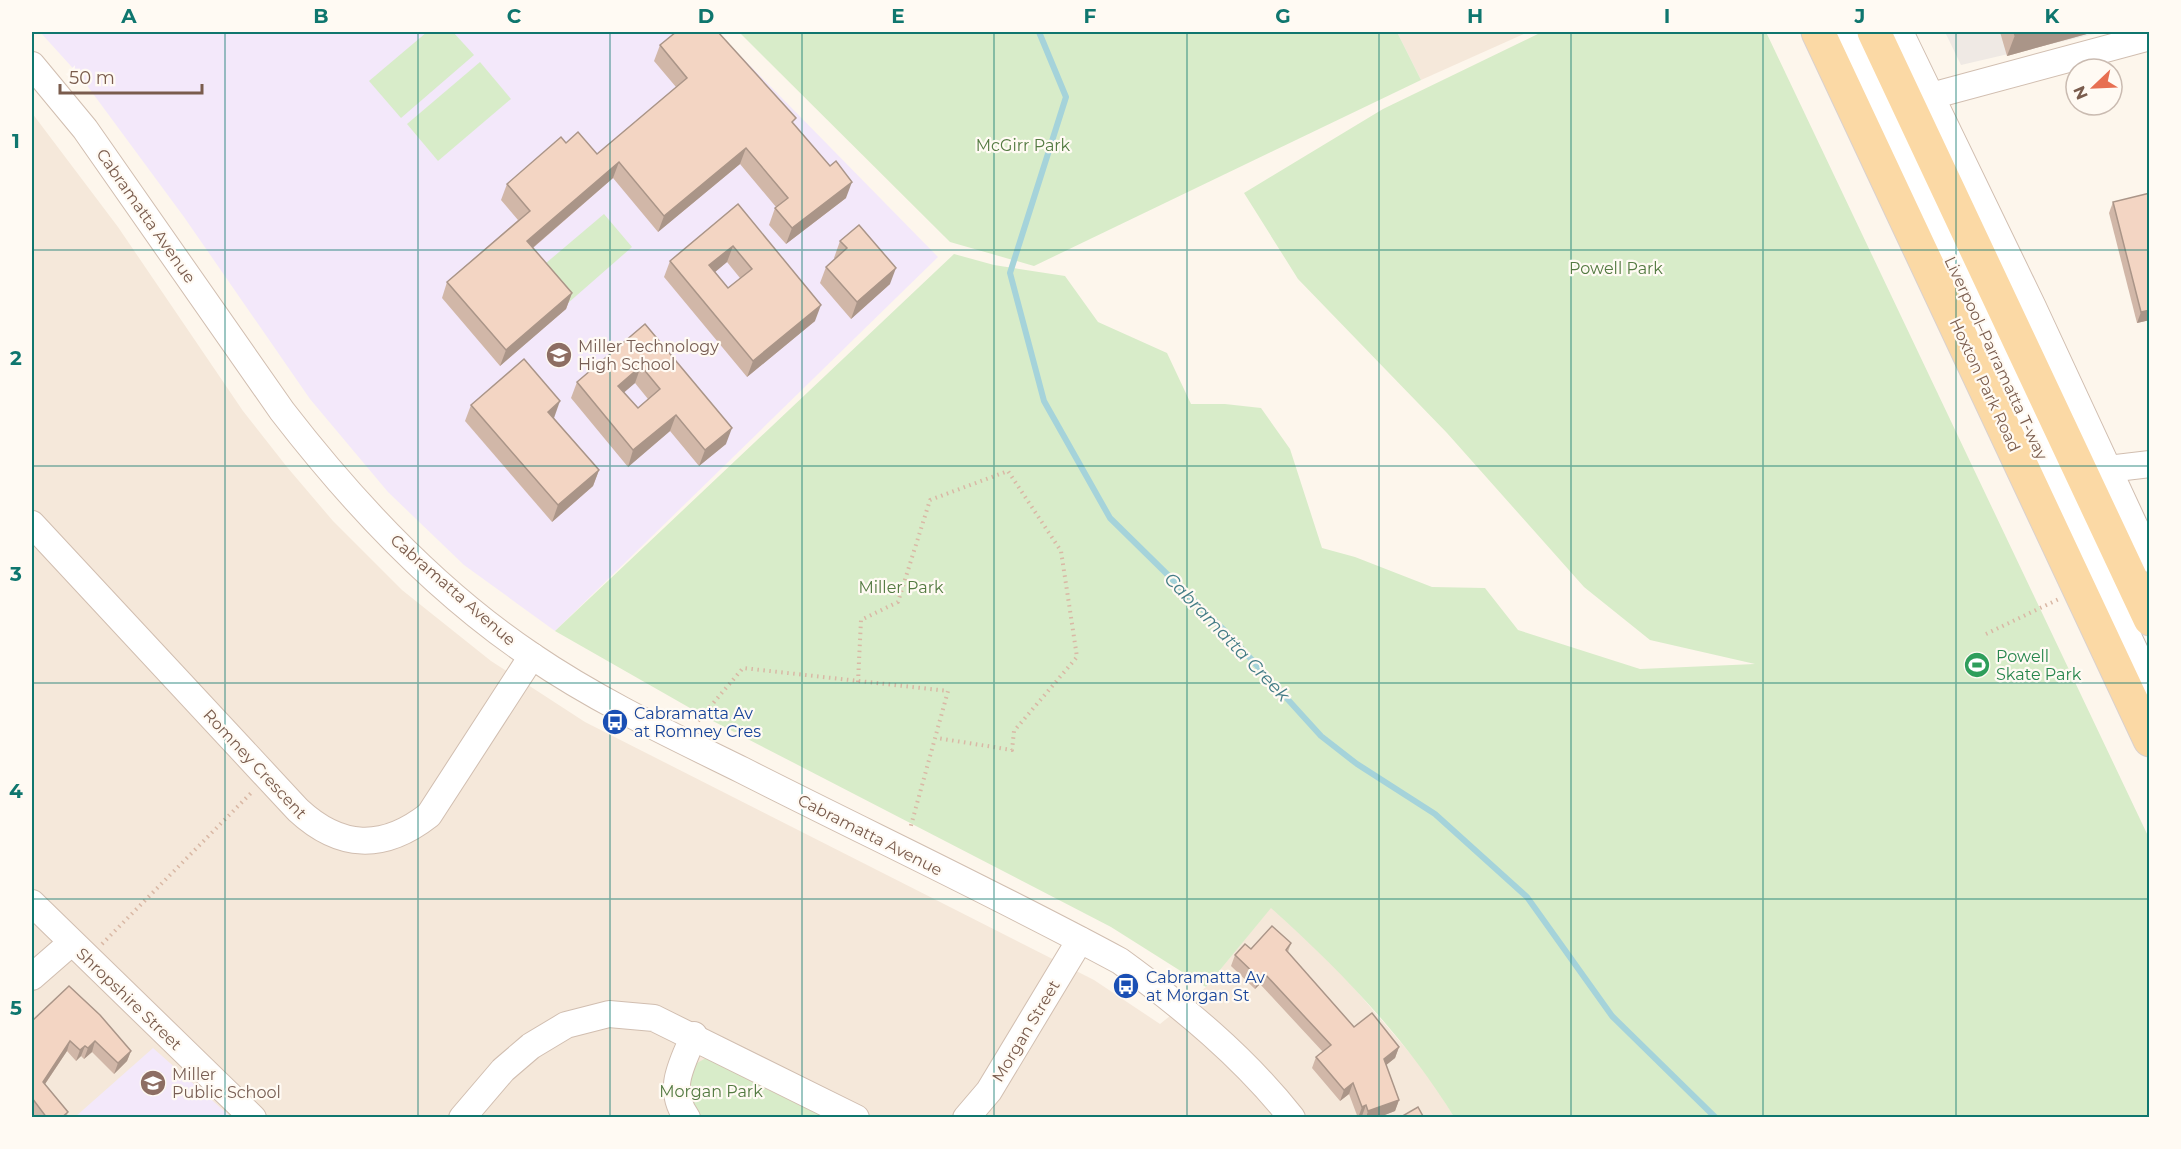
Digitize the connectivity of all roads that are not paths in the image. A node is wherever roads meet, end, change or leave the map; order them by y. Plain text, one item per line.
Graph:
1 (1818, 32) edge
2 (1844, 32) edge
3 (1874, 32) edge
4 (1900, 32) edge
5 (2150, 37) edge
6 (32, 65) edge
7 (1931, 96) junction
8 (2150, 464) edge
9 (2108, 469) junction
10 (32, 524) edge
11 (2150, 559) edge
12 (2150, 620) edge
13 (532, 656) junction
14 (2150, 683) edge
15 (2150, 740) edge
16 (32, 903) edge
17 (1080, 940) junction
18 (79, 951) junction
19 (32, 977) edge
20 (694, 1035) junction
21 (253, 1118) edge
22 (462, 1118) edge
23 (687, 1118) edge
24 (856, 1118) edge
25 (966, 1118) edge
26 (1292, 1118) edge

1 - 15 main road, Hoxton Park Road
2 - 14 street, Liverpool–Parramatta T-way
3 - 12 main road
4 - 7 street
5 - 7 street
6 - 13 street, Cabramatta Avenue
7 - 9 street
8 - 9 street
9 - 11 street
10 - 13 street, Romney Crescent
13 - 17 street, Cabramatta Avenue
16 - 18 street, Shropshire Street
17 - 25 street, Morgan Street
17 - 26 street, Cabramatta Avenue
18 - 19 street
18 - 21 street, Shropshire Street
20 - 22 street
20 - 23 street
20 - 24 street

